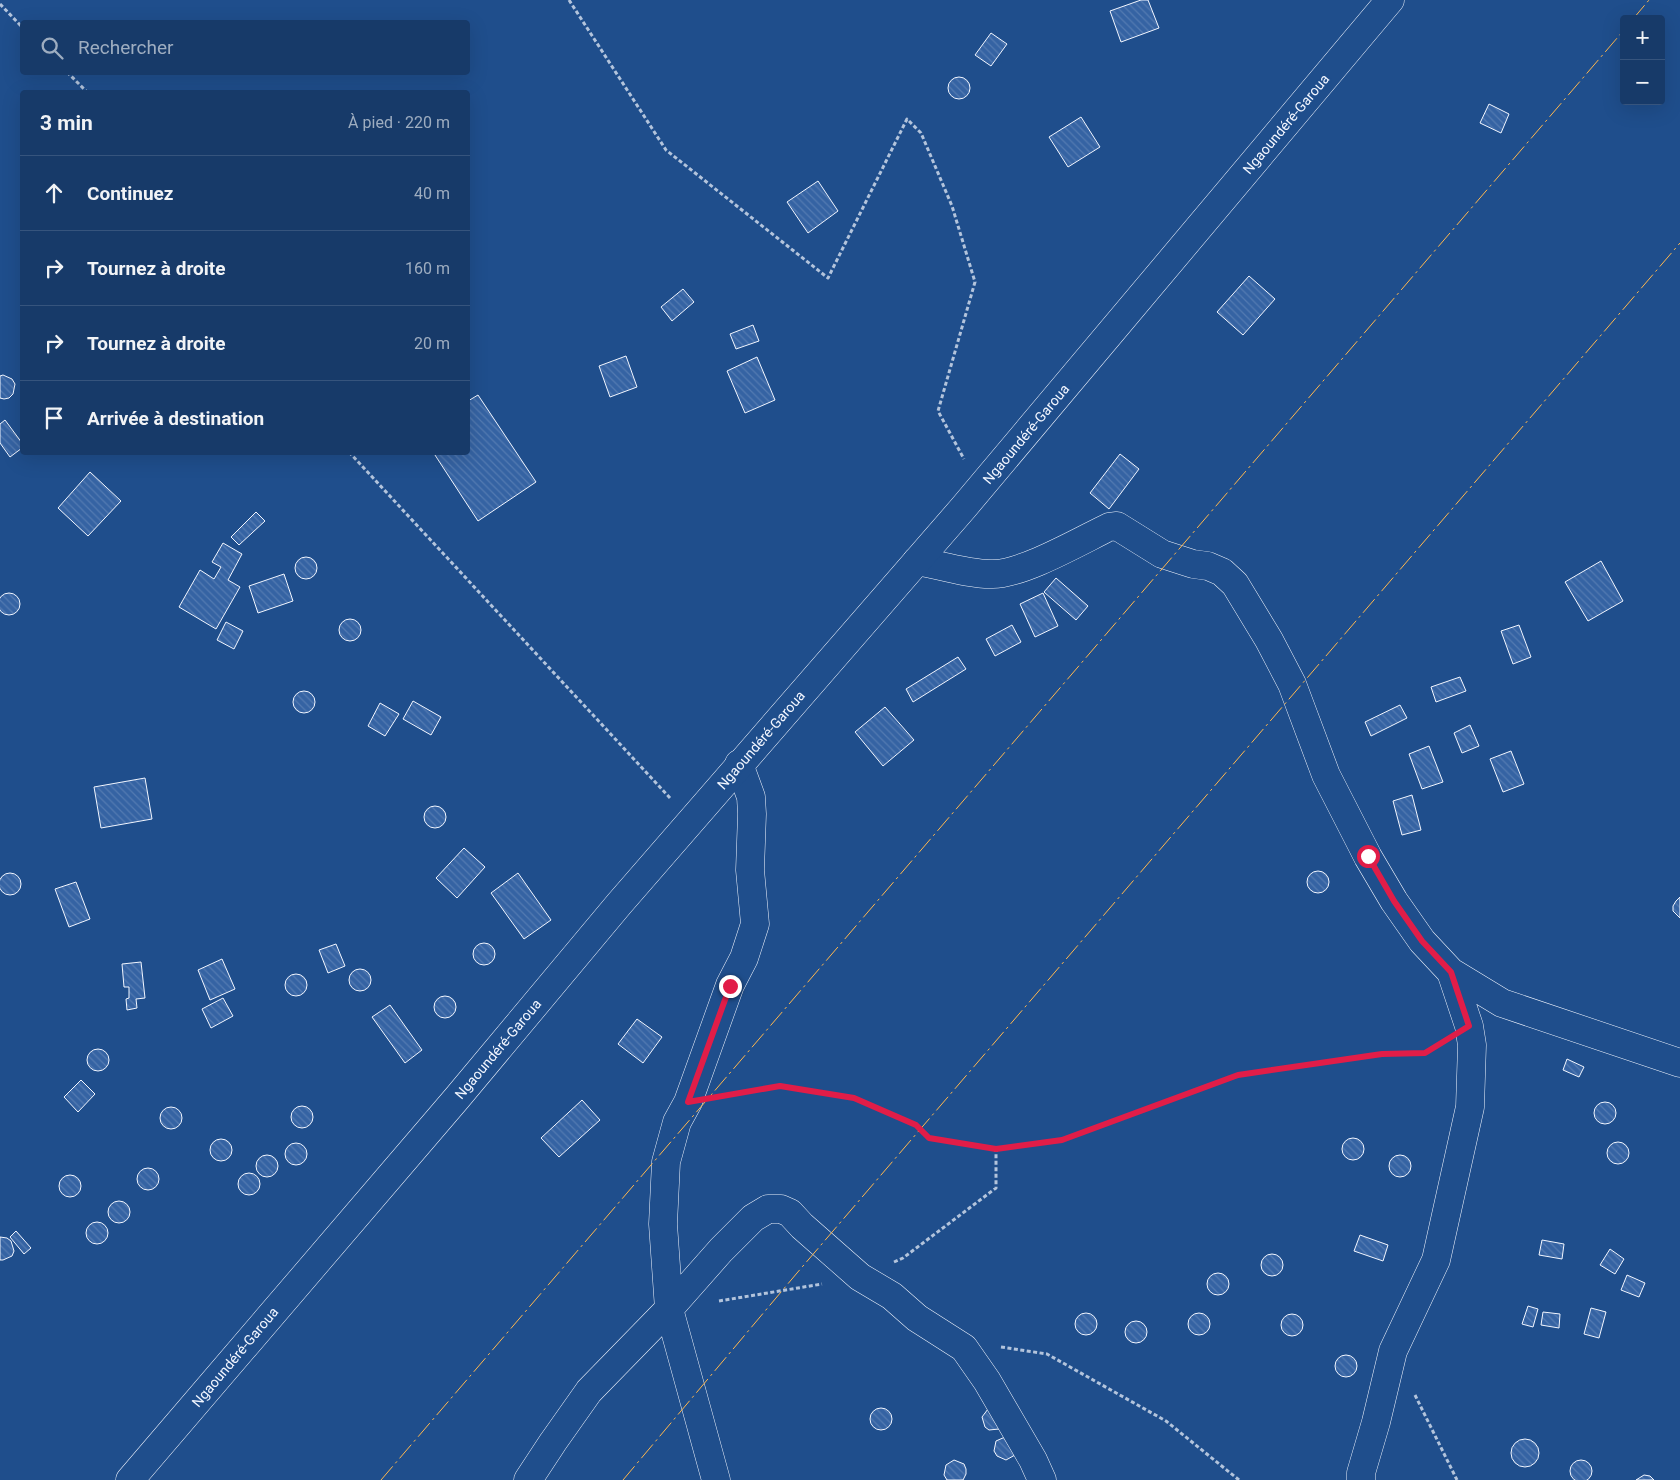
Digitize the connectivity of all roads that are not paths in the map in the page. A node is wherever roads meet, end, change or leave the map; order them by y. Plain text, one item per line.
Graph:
1 (1390, 0) edge
2 (917, 561) junction
3 (740, 764) junction
4 (1451, 972) junction
5 (1680, 1063) edge
6 (669, 1309) junction
7 (130, 1480) edge
8 (528, 1480) edge
9 (716, 1480) edge
10 (1042, 1480) edge
11 (1361, 1480) edge

1 - 2 main road, Ngaoundéré-Garoua
2 - 3 main road, Ngaoundéré-Garoua
2 - 4 main road
3 - 6 main road
3 - 7 main road, Ngaoundéré-Garoua
4 - 5 main road
4 - 11 main road
6 - 8 main road
6 - 9 main road
6 - 10 main road

